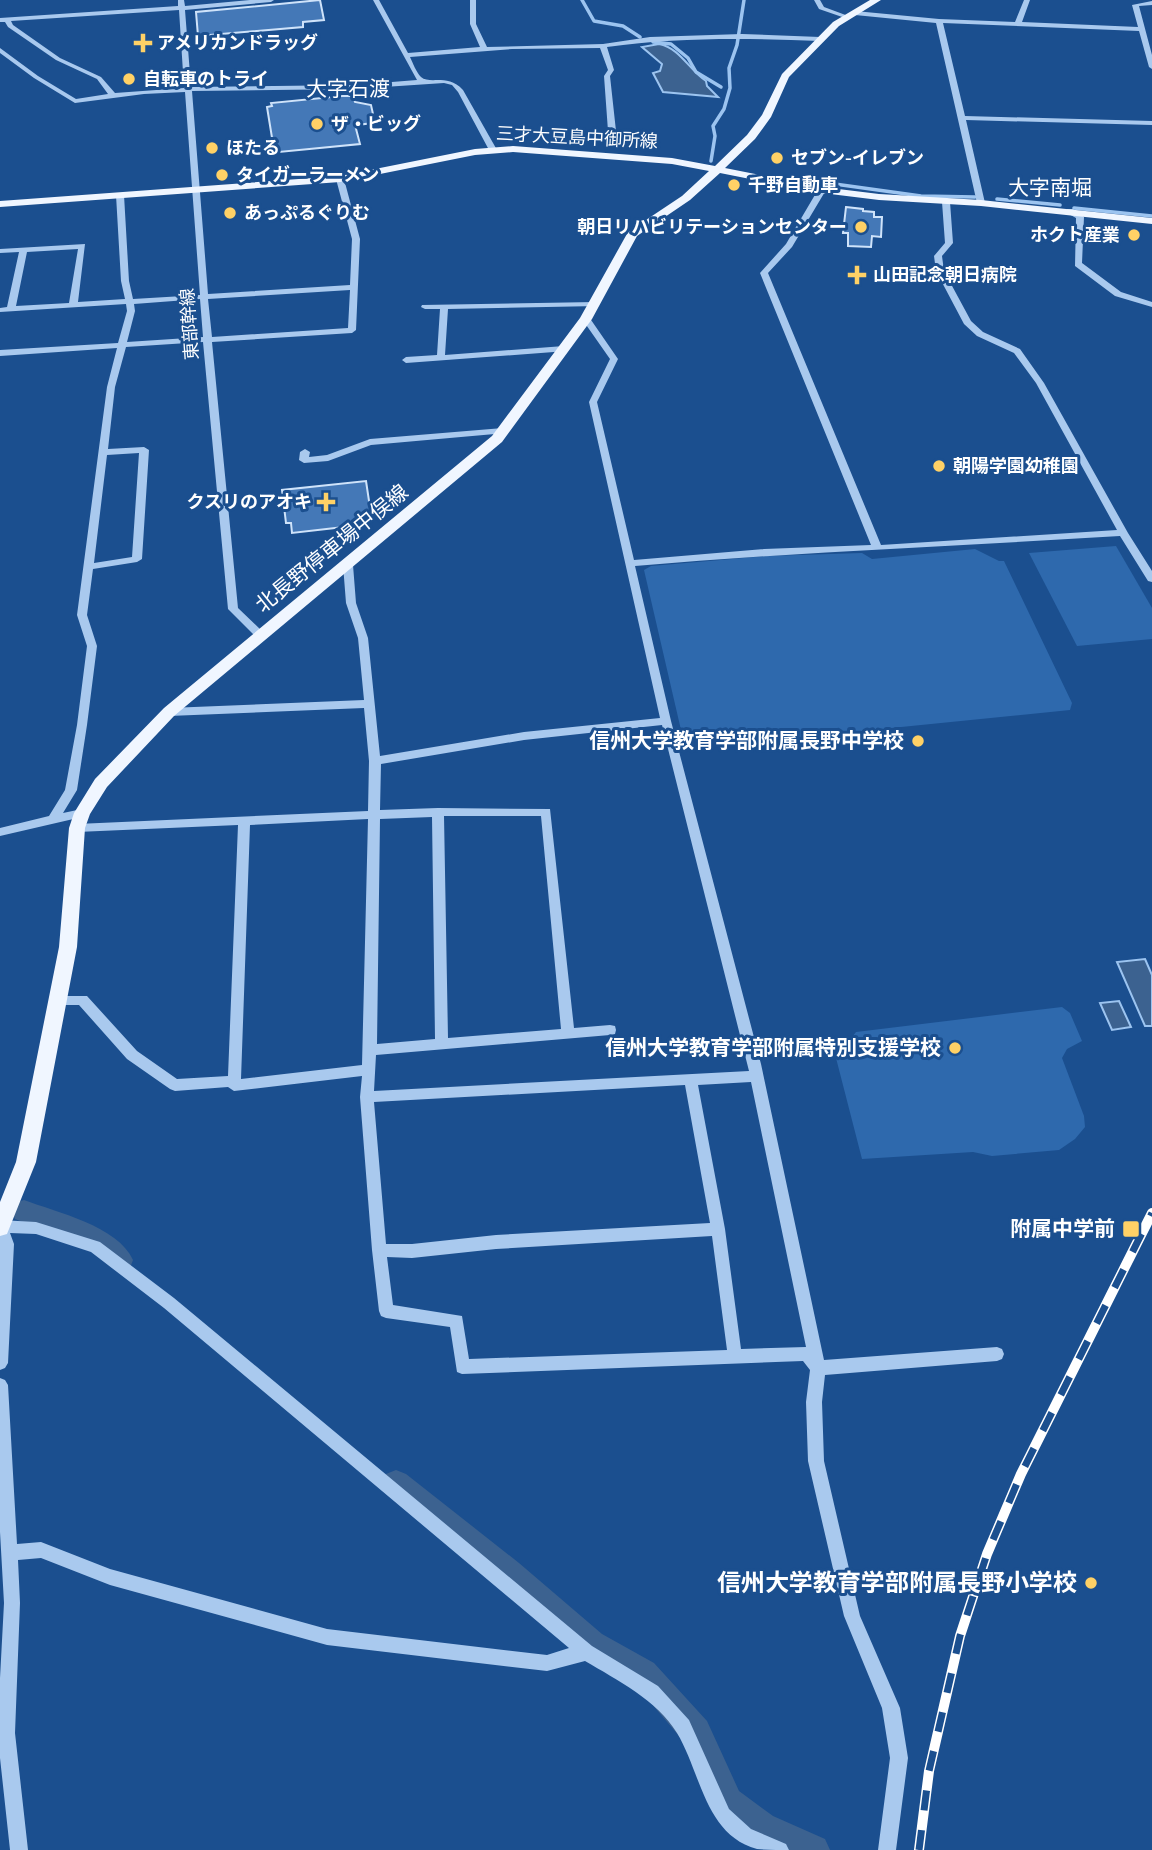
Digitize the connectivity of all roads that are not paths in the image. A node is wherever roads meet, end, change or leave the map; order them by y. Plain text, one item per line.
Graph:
1 (271, 0) edge
2 (376, 0) edge
3 (473, 0) edge
4 (817, 0) edge
5 (876, 0) edge
6 (1027, 0) edge
7 (1152, 3) edge
8 (181, 4) edge
9 (852, 15) junction
10 (4, 20) edge
11 (939, 22) junction
12 (1018, 24) junction
13 (1143, 29) junction
14 (820, 39) junction
15 (1149, 42) edge
16 (603, 46) junction
17 (484, 48) junction
18 (0, 50) edge
19 (407, 55) junction
20 (1152, 67) edge
21 (422, 81) junction
22 (186, 90) junction
23 (113, 95) junction
24 (962, 118) junction
25 (1152, 122) edge
26 (612, 131) dead end
27 (493, 150) junction
28 (717, 170) junction
29 (340, 179) junction
30 (194, 189) junction
31 (822, 190) junction
32 (120, 195) junction
33 (946, 202) junction
34 (981, 202) junction
35 (0, 204) edge
36 (1070, 211) junction
37 (1152, 221) edge
38 (23, 250) junction
39 (0, 251) edge
40 (355, 287) junction
41 (204, 297) junction
42 (131, 303) junction
43 (595, 304) junction
44 (1152, 305) edge
45 (73, 306) junction
46 (425, 307) dead end
47 (444, 307) junction
48 (0, 310) edge
49 (11, 310) junction
50 (586, 319) junction
51 (207, 339) junction
52 (121, 346) junction
53 (564, 349) junction
54 (0, 353) edge
55 (441, 358) junction
56 (406, 360) dead end
57 (503, 431) junction
58 (103, 452) junction
59 (305, 452) dead end
60 (1122, 533) junction
61 (877, 548) junction
62 (631, 563) junction
63 (348, 565) junction
64 (88, 567) junction
65 (1152, 579) edge
66 (259, 634) junction
67 (369, 704) junction
68 (169, 712) junction
69 (666, 721) junction
70 (375, 761) junction
71 (438, 812) junction
72 (374, 814) junction
73 (54, 819) junction
74 (79, 820) junction
75 (244, 820) junction
76 (0, 831) edge
77 (57, 1001) junction
78 (610, 1030) dead end
79 (568, 1034) junction
80 (442, 1044) junction
81 (370, 1050) junction
82 (369, 1070) junction
83 (757, 1076) junction
84 (234, 1081) junction
85 (691, 1082) junction
86 (367, 1097) junction
87 (1, 1218) edge
88 (718, 1228) junction
89 (379, 1250) junction
90 (997, 1354) dead end
91 (735, 1357) junction
92 (0, 1363) edge
93 (818, 1368) junction
94 (0, 1385) edge
95 (0, 1394) edge
96 (9, 1553) junction
97 (586, 1652) junction
98 (19, 1850) edge
99 (780, 1850) edge
100 (887, 1850) edge

1 - 8 street
2 - 19 street
3 - 17 street
4 - 9 street
5 - 9 main road, 北長野停車場中俣線
6 - 12 street
7 - 13 street
8 - 10 street
8 - 22 street, 東部幹線
9 - 11 street
9 - 14 main road, 北長野停車場中俣線
10 - 23 street
11 - 12 street
11 - 24 street
12 - 13 street
13 - 15 street
14 - 16 street
14 - 28 main road, 北長野停車場中俣線
15 - 20 street
16 - 17 street
16 - 26 street
17 - 19 street
18 - 23 street
19 - 21 street
21 - 22 street
21 - 27 street
22 - 23 street
22 - 30 street, 東部幹線
24 - 25 street
24 - 34 street
27 - 28 main road, 三才大豆島中御所線
27 - 29 main road, 三才大豆島中御所線
28 - 31 main road, 三才大豆島中御所線
28 - 43 main road, 北長野停車場中俣線
29 - 30 main road, 三才大豆島中御所線
29 - 40 street
30 - 32 main road, 三才大豆島中御所線
30 - 41 street, 東部幹線
31 - 33 main road, 三才大豆島中御所線
31 - 61 street
32 - 35 main road, 三才大豆島中御所線
32 - 42 street
33 - 34 main road, 三才大豆島中御所線
33 - 60 street
34 - 36 main road, 三才大豆島中御所線
36 - 37 main road, 三才大豆島中御所線
36 - 44 street
38 - 39 street
38 - 45 street
38 - 49 street
40 - 41 street
40 - 51 street
41 - 42 street
41 - 51 street, 東部幹線
42 - 45 street
42 - 52 street
43 - 47 street
43 - 50 main road, 北長野停車場中俣線
45 - 49 street
46 - 47 street
47 - 55 street
48 - 49 street
50 - 53 main road, 北長野停車場中俣線
50 - 62 street
51 - 52 street
51 - 66 street, 東部幹線
52 - 54 street
52 - 58 street
53 - 55 street
53 - 57 main road, 北長野停車場中俣線
55 - 56 street
57 - 59 street
57 - 63 main road, 北長野停車場中俣線
58 - 64 street
58 - 64 street
60 - 61 street
60 - 65 street
61 - 62 street
62 - 69 street
63 - 66 main road, 北長野停車場中俣線
63 - 67 street
64 - 73 street
66 - 68 main road, 北長野停車場中俣線
67 - 68 street
67 - 70 street
68 - 74 main road, 北長野停車場中俣線
69 - 70 street
69 - 83 street
70 - 72 street
71 - 72 street
71 - 79 street
71 - 80 street
72 - 75 street
72 - 81 street
73 - 74 street
73 - 76 street
74 - 75 street
74 - 77 main road, 北長野停車場中俣線
75 - 84 street
77 - 84 street
77 - 87 main road, 北長野停車場中俣線
78 - 79 street
79 - 80 street
80 - 81 street
81 - 82 street
82 - 84 street
82 - 86 street
83 - 85 street
83 - 93 street
85 - 86 street
85 - 88 street
86 - 89 street
87 - 92 street
87 - 97 street
88 - 89 street
88 - 91 street
89 - 91 street
90 - 93 street
91 - 93 street
93 - 100 street
94 - 95 street
95 - 96 street
96 - 97 street
96 - 98 street
97 - 99 street

